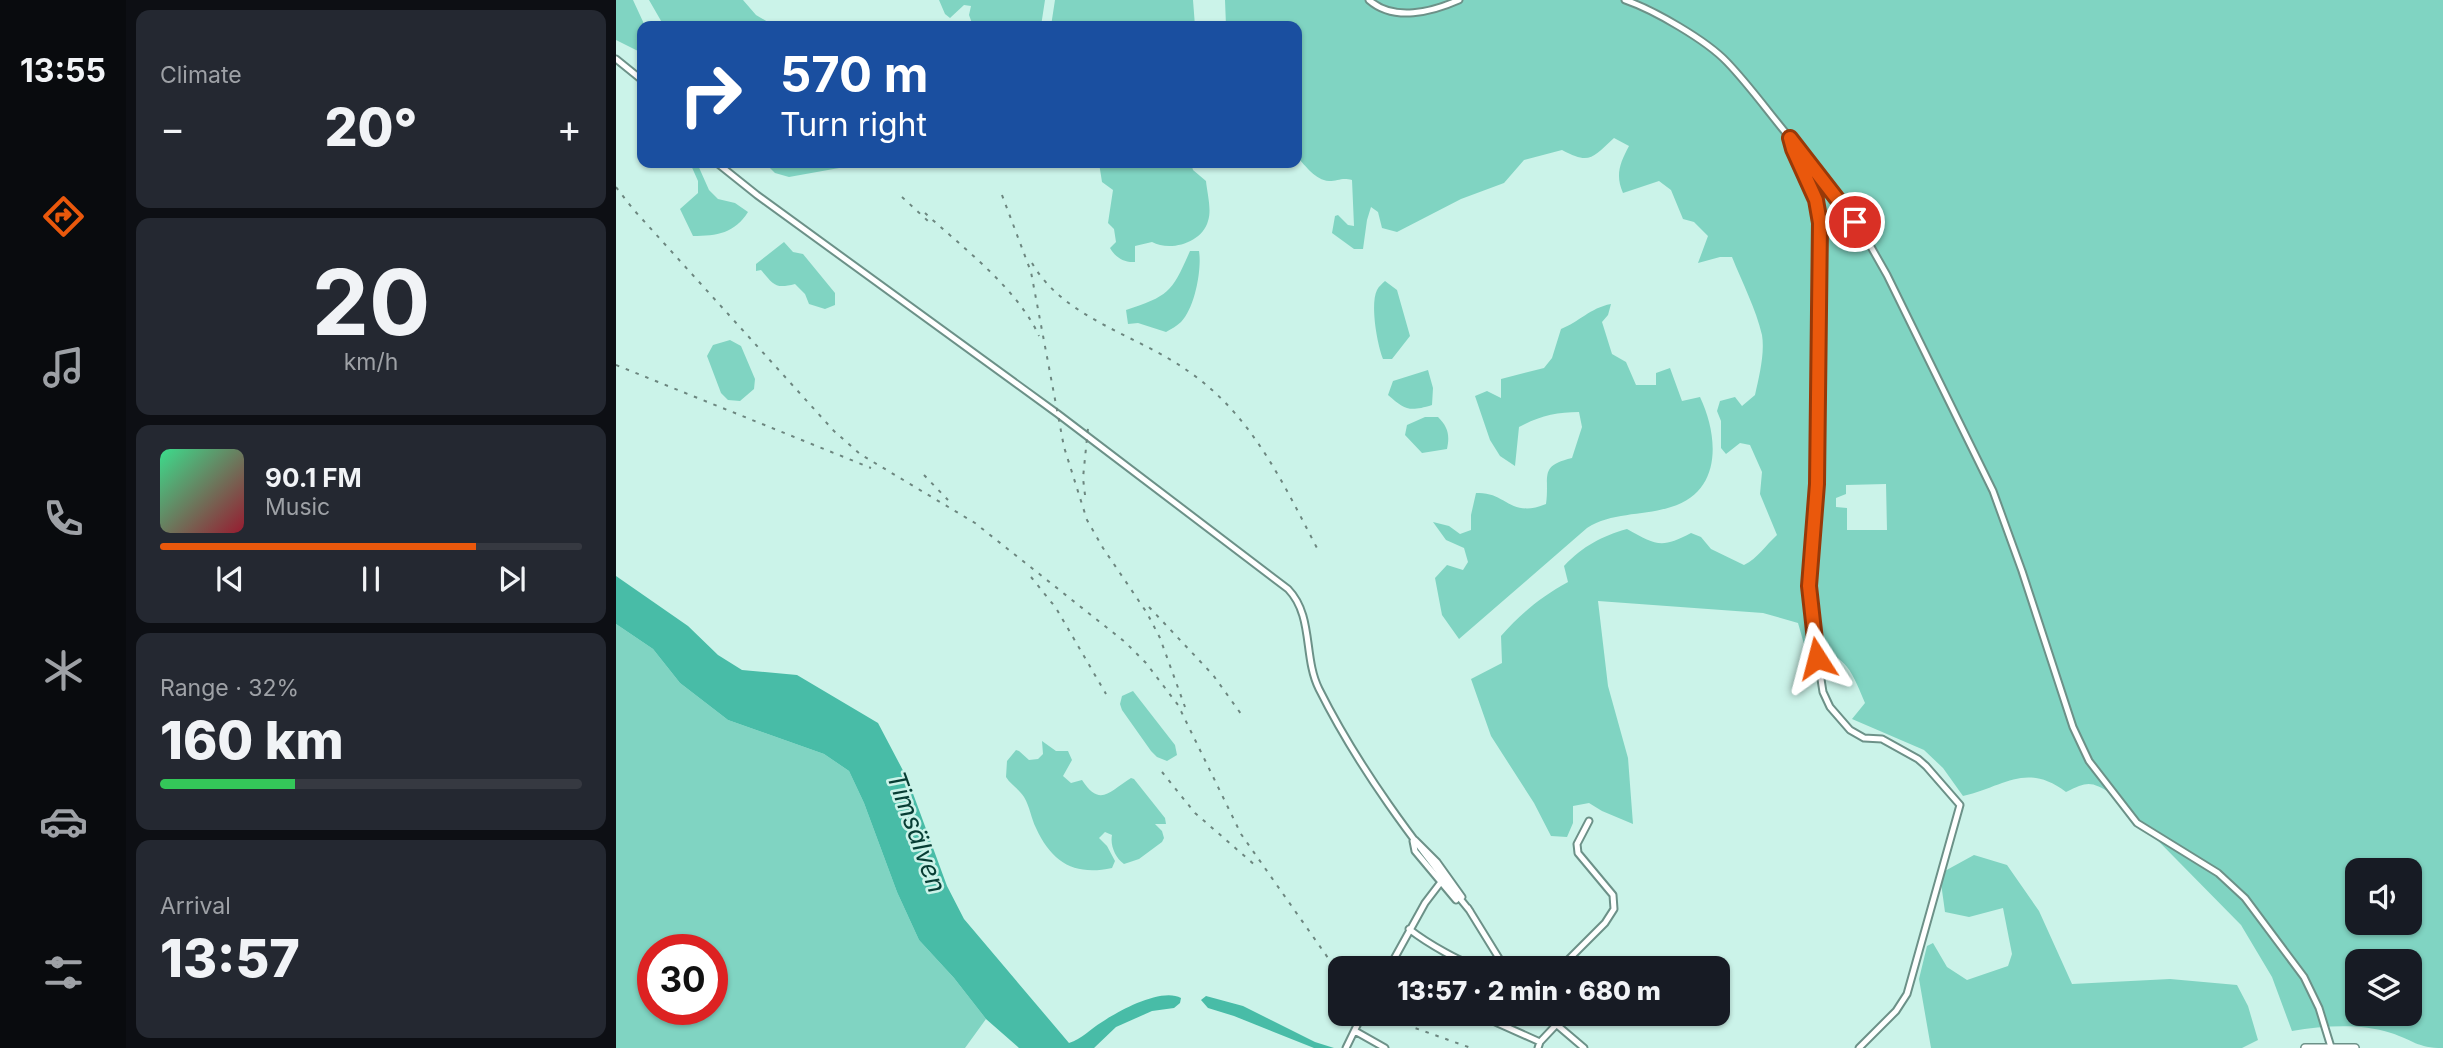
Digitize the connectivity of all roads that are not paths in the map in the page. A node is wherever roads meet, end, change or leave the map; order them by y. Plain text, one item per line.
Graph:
1 (1369, 0) edge
2 (1459, 0) edge
3 (1625, 0) edge
4 (616, 59) edge
5 (637, 76) edge
6 (1790, 138) junction
7 (723, 168) edge
8 (1589, 821) dead end
9 (1433, 865) junction
10 (1441, 882) junction
11 (1478, 925) junction
12 (1409, 929) junction
13 (1394, 956) edge
14 (1454, 956) edge
15 (1497, 956) edge
16 (1572, 956) edge
17 (1357, 1026) edge
18 (1501, 1026) edge
19 (1555, 1026) edge
20 (1557, 1026) edge
21 (1355, 1031) junction
22 (1539, 1045) edge
23 (2331, 1047) edge
24 (1346, 1048) edge
25 (1385, 1048) edge
26 (1584, 1048) edge
27 (1859, 1048) edge
28 (2305, 1048) edge
29 (2355, 1048) edge

1 - 2 street
3 - 6 street
4 - 5 street
6 - 23 street
6 - 27 street
7 - 9 street
8 - 16 street
9 - 10 street
9 - 11 street
10 - 11 street
10 - 12 street
11 - 15 street
12 - 13 street
12 - 14 street
17 - 21 street
18 - 22 street
19 - 22 street
20 - 26 street
21 - 24 street
21 - 25 street
23 - 28 street
23 - 29 street

